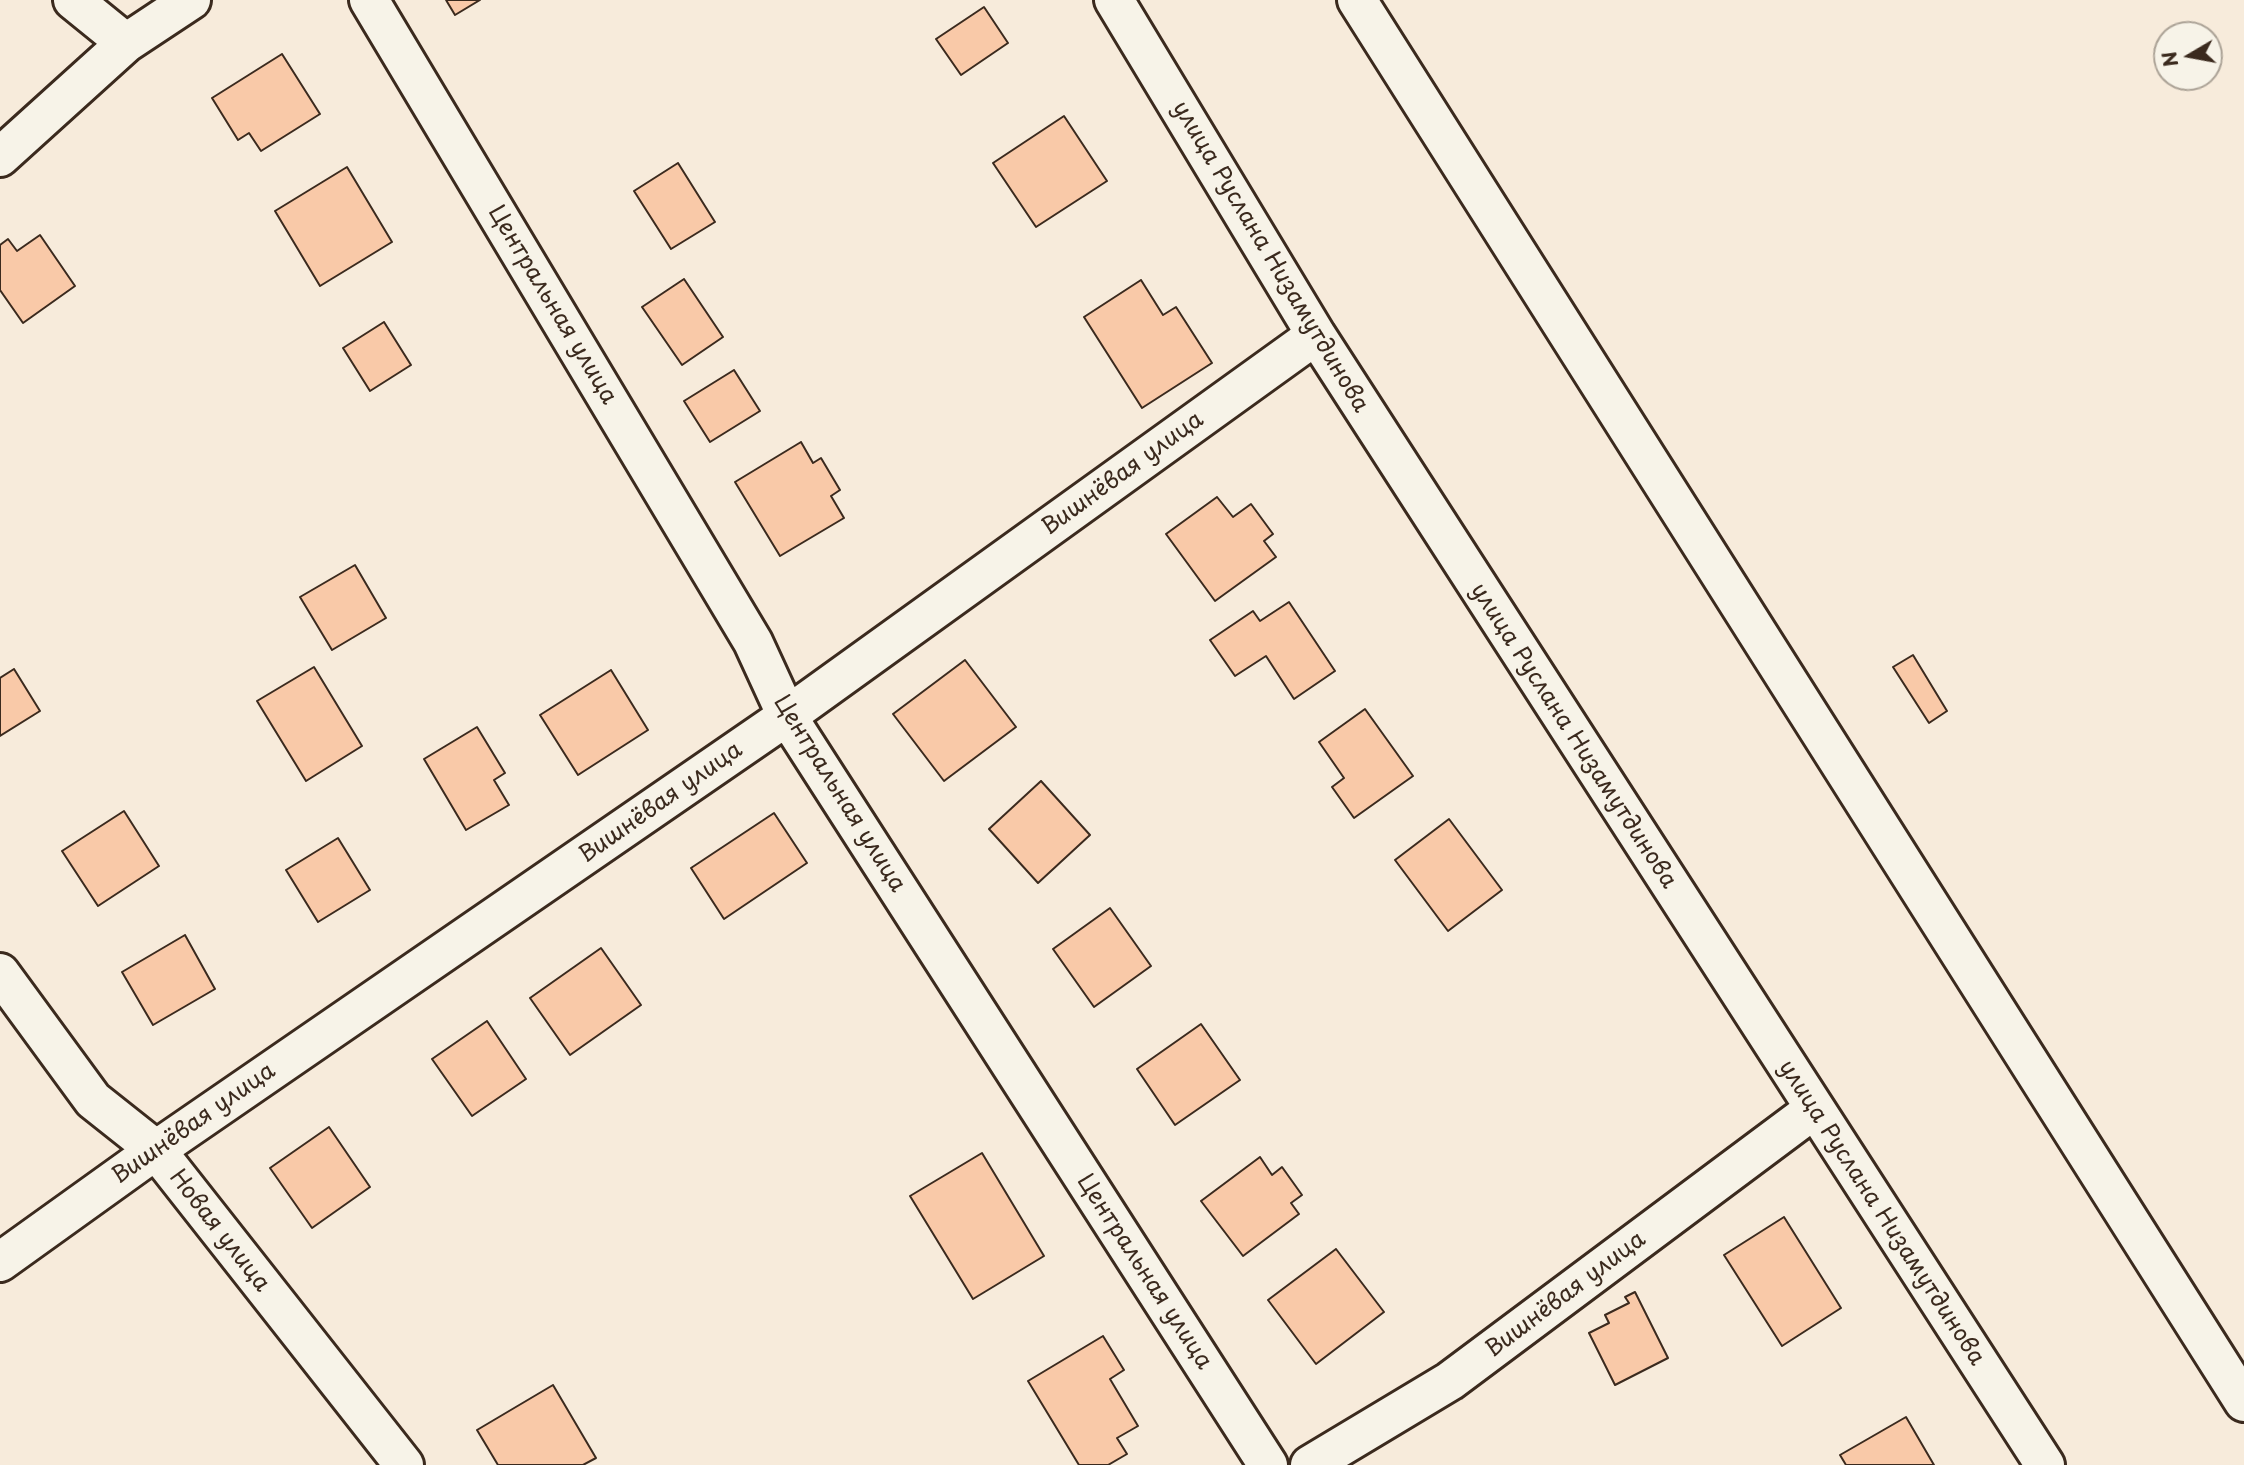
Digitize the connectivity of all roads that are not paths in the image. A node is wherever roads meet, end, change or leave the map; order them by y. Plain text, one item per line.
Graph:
1 (73, 0) edge
2 (191, 0) edge
3 (369, 0) edge
4 (1114, 0) edge
5 (1357, 0) edge
6 (126, 43) junction
7 (0, 157) edge
8 (1315, 335) junction
9 (787, 716) junction
10 (0, 973) edge
11 (1813, 1110) junction
12 (156, 1150) junction
13 (0, 1262) edge
14 (2244, 1402) edge
15 (404, 1465) edge
16 (1268, 1465) edge
17 (1310, 1465) edge
18 (2045, 1465) edge

1 - 6 street
2 - 6 street
3 - 9 street, Центральная улица
4 - 8 street, улица Руслана Низамутдинова
5 - 14 street
6 - 7 street
8 - 9 street, Вишнёвая улица
8 - 11 street, улица Руслана Низамутдинова
9 - 12 street, Вишнёвая улица
9 - 16 street, Центральная улица
10 - 12 street, Новая улица
11 - 17 street, Вишнёвая улица
11 - 18 street, улица Руслана Низамутдинова
12 - 13 street, Вишнёвая улица
12 - 15 street, Новая улица

